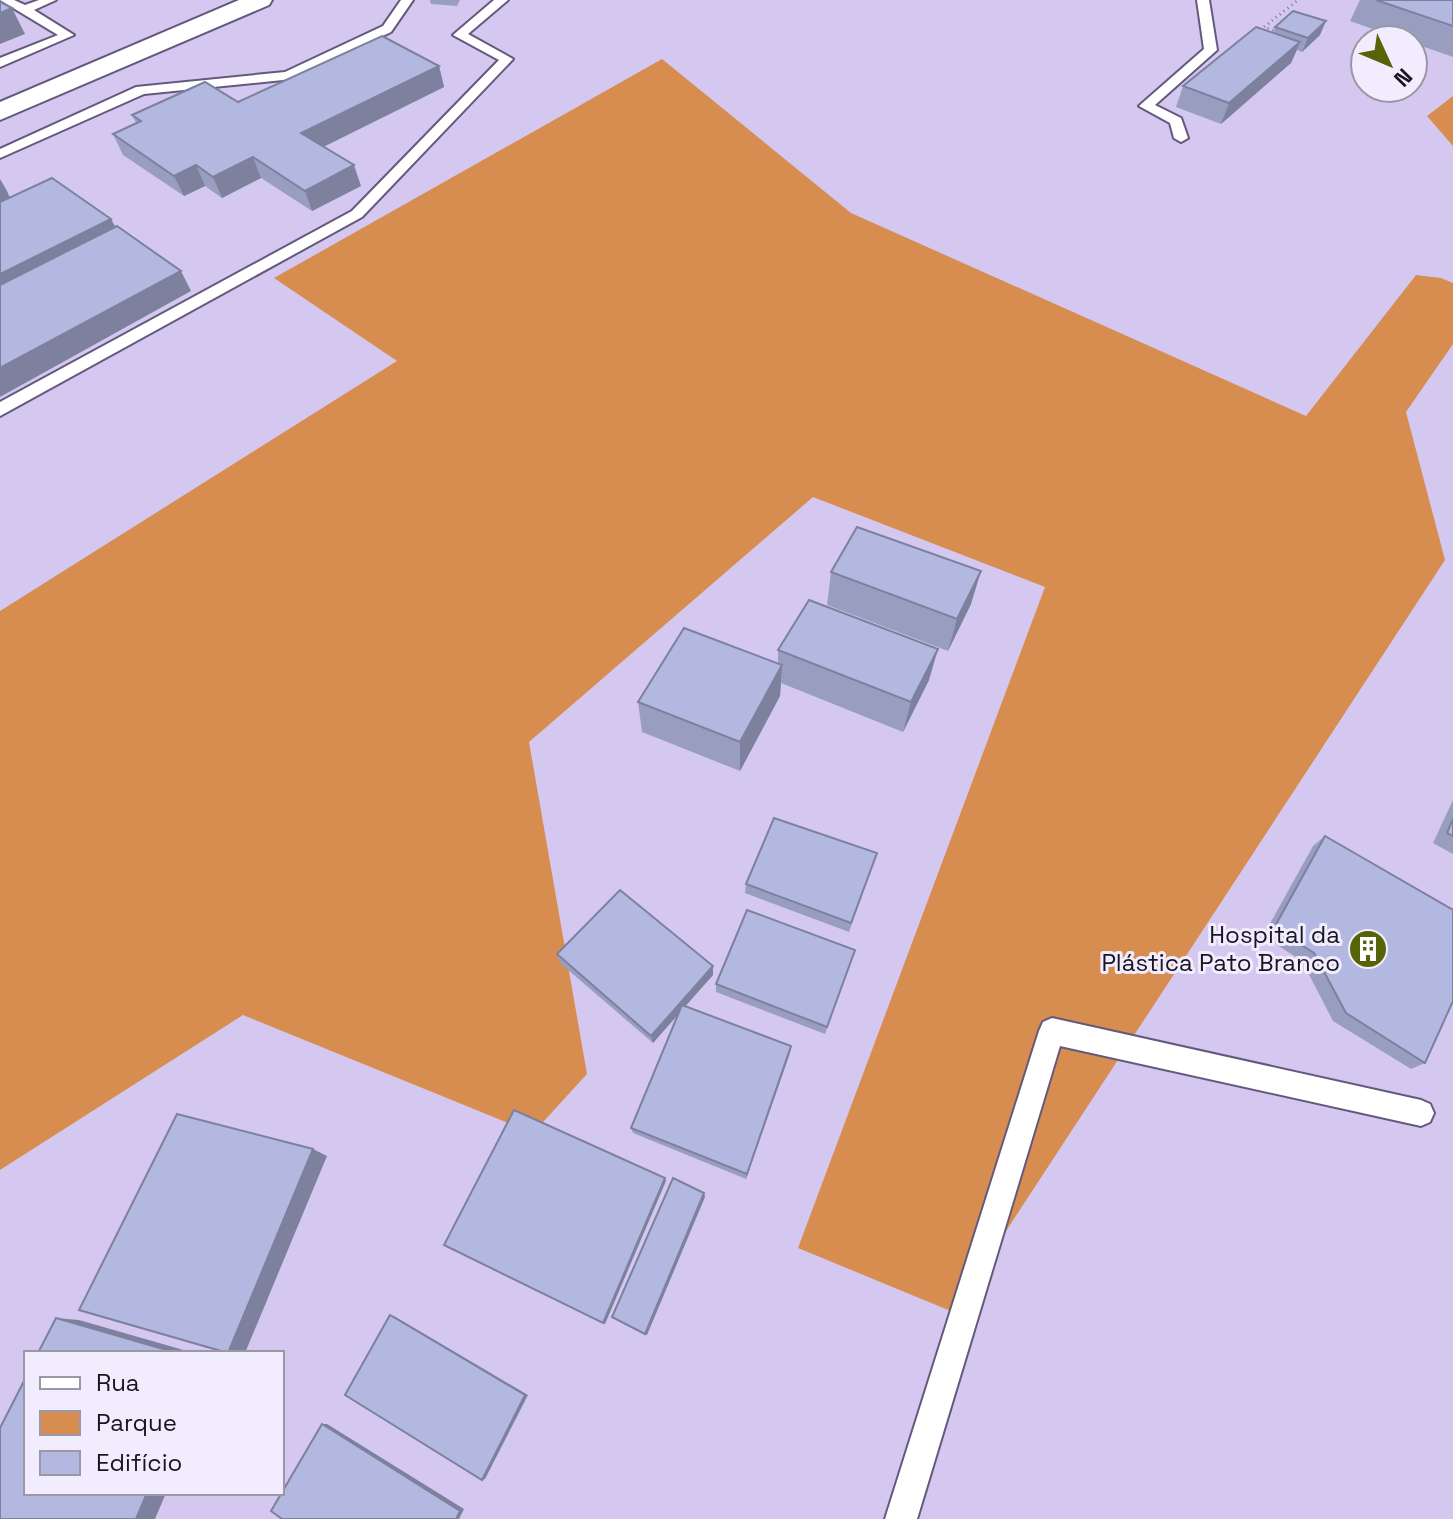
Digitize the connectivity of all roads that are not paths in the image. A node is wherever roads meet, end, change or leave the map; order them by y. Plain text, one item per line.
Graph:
1 (5, 0) edge
2 (50, 0) edge
3 (260, 0) edge
4 (407, 0) edge
5 (502, 0) edge
6 (1203, 0) edge
7 (24, 10) junction
8 (0, 63) edge
9 (0, 112) edge
10 (1181, 138) dead end
11 (0, 154) edge
12 (0, 410) edge
13 (1421, 1113) dead end
14 (901, 1519) edge

1 - 7 lane
2 - 7 lane
3 - 9 street
4 - 11 lane
5 - 12 lane
6 - 10 lane
7 - 8 lane
13 - 14 lane

